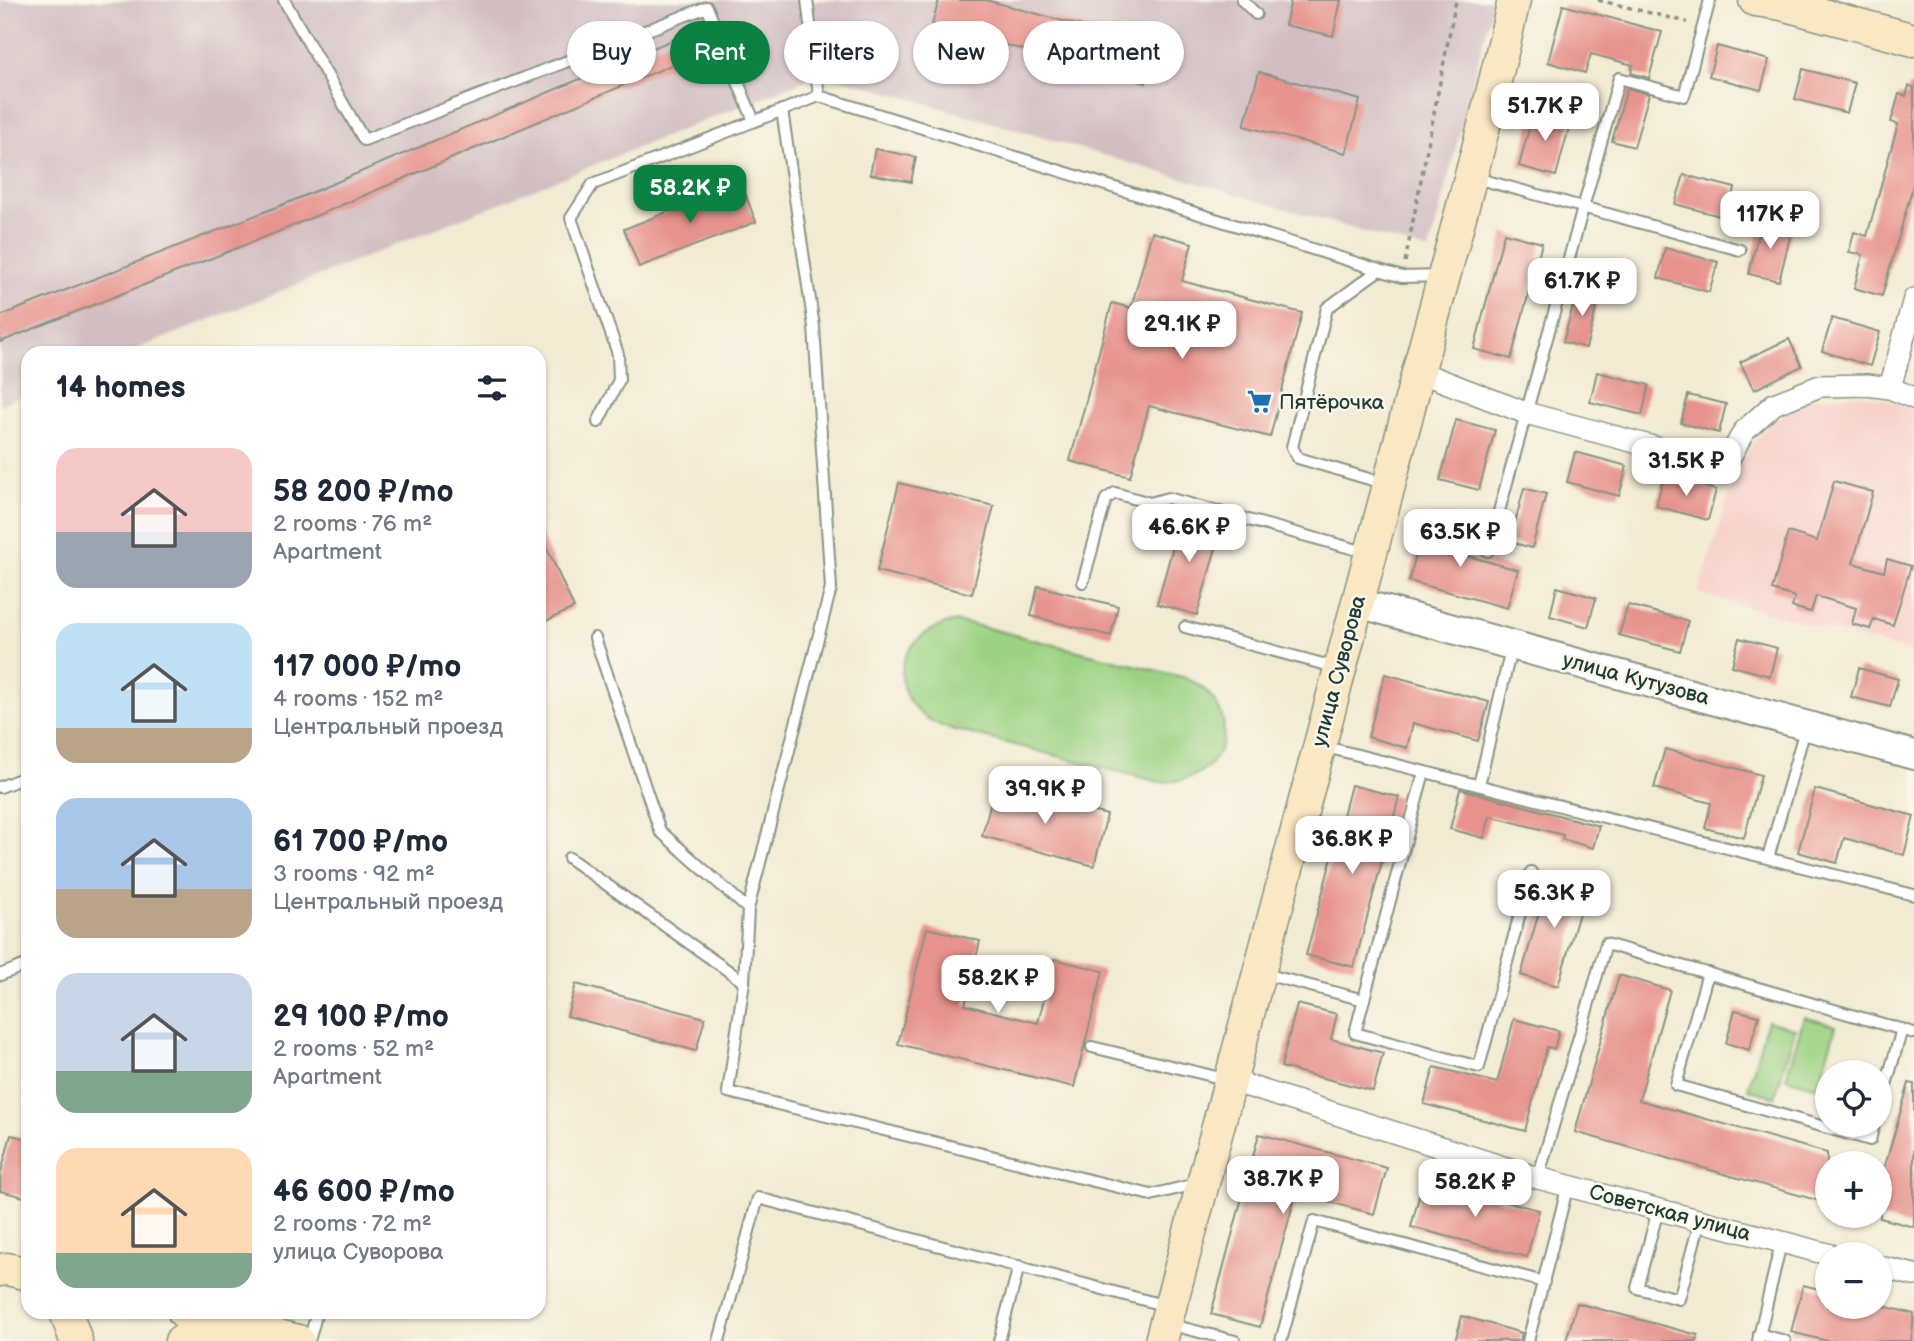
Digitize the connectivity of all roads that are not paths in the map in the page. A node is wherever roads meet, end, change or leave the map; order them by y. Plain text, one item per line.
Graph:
1 (284, 0) edge
2 (807, 0) edge
3 (1242, 0) edge
4 (1514, 0) edge
5 (1710, 0) edge
6 (1755, 0) edge
7 (1256, 14) dead end
8 (1914, 40) edge
9 (819, 96) junction
10 (782, 110) junction
11 (754, 121) junction
12 (1471, 177) junction
13 (1583, 207) junction
14 (1740, 250) dead end
15 (1379, 270) junction
16 (1443, 276) junction
17 (1914, 299) edge
18 (1417, 371) junction
19 (1890, 388) junction
20 (1914, 398) edge
21 (1526, 413) junction
22 (598, 422) dead end
23 (1389, 485) junction
24 (1488, 551) dead end
25 (1370, 553) junction
26 (1083, 582) dead end
27 (1357, 603) junction
28 (1185, 626) dead end
29 (595, 638) dead end
30 (1512, 645) junction
31 (1340, 668) junction
32 (1806, 726) junction
33 (1319, 745) junction
34 (1914, 755) edge
35 (1424, 772) junction
36 (21, 779) edge
37 (1479, 785) junction
38 (0, 787) edge
39 (569, 858) dead end
40 (1768, 858) junction
41 (1531, 872) dead end
42 (1914, 895) edge
43 (748, 909) junction
44 (21, 967) edge
45 (1258, 972) junction
46 (1708, 973) junction
47 (0, 975) edge
48 (744, 982) junction
49 (1364, 1000) junction
50 (1902, 1029) junction
51 (1914, 1032) edge
52 (1092, 1047) dead end
53 (1892, 1064) edge
54 (1228, 1080) junction
55 (1815, 1124) edge
56 (1538, 1178) junction
57 (1202, 1182) junction
58 (1568, 1185) junction
59 (1658, 1210) junction
60 (1700, 1221) junction
61 (1781, 1243) junction
62 (1815, 1251) edge
63 (1019, 1266) junction
64 (1892, 1270) edge
65 (1914, 1275) edge
66 (1544, 1283) junction
67 (68, 1319) edge
68 (210, 1319) edge
69 (315, 1319) edge
70 (1165, 1323) edge
71 (237, 1326) junction
72 (1758, 1338) edge
73 (76, 1341) edge
74 (181, 1341) edge
75 (298, 1341) edge
76 (309, 1341) edge
77 (719, 1341) edge
78 (999, 1341) edge
79 (1236, 1341) edge
80 (1281, 1341) edge
81 (1528, 1341) edge
82 (1785, 1341) edge

1 - 11 lane
2 - 9 lane
3 - 7 lane
4 - 12 main road, улица Суворова
5 - 13 lane
6 - 8 main road
9 - 10 lane
9 - 15 lane
10 - 11 lane
10 - 43 lane
11 - 22 lane
12 - 13 lane
12 - 16 main road, улица Суворова
13 - 14 lane
13 - 21 lane
15 - 16 lane
15 - 23 lane
16 - 18 main road, улица Суворова
17 - 19 street
18 - 21 street
18 - 23 main road, улица Суворова
19 - 20 street
19 - 21 street
21 - 24 lane
23 - 25 main road, улица Суворова
25 - 26 lane
25 - 27 main road, улица Суворова
27 - 30 street, улица Кутузова
27 - 31 main road, улица Суворова
28 - 31 lane
29 - 43 lane
30 - 32 street, улица Кутузова
30 - 37 lane
31 - 33 main road, улица Суворова
32 - 34 street, улица Кутузова
32 - 40 lane
33 - 35 lane
33 - 45 main road, улица Суворова
35 - 37 lane
35 - 49 lane
36 - 38 lane
37 - 40 lane
39 - 48 lane
40 - 42 lane
41 - 49 lane
43 - 48 lane
44 - 47 lane
45 - 49 lane
45 - 54 main road, улица Суворова
46 - 50 lane
46 - 55 lane
46 - 56 lane
48 - 57 lane
50 - 51 lane
50 - 53 lane
52 - 54 lane
54 - 56 street, Советская улица
54 - 57 main road, улица Суворова
56 - 58 street, Советская улица
57 - 70 main road, улица Суворова
58 - 59 street, Советская улица
58 - 66 lane
59 - 60 street, Советская улица
59 - 60 lane
60 - 61 street, Советская улица
61 - 62 street, Советская улица
61 - 72 lane
63 - 70 lane
63 - 77 lane
63 - 78 lane
64 - 65 street
66 - 80 lane
66 - 81 lane
67 - 73 main road
68 - 71 main road
69 - 76 lane
70 - 79 lane
71 - 74 main road
71 - 75 main road
72 - 82 lane

